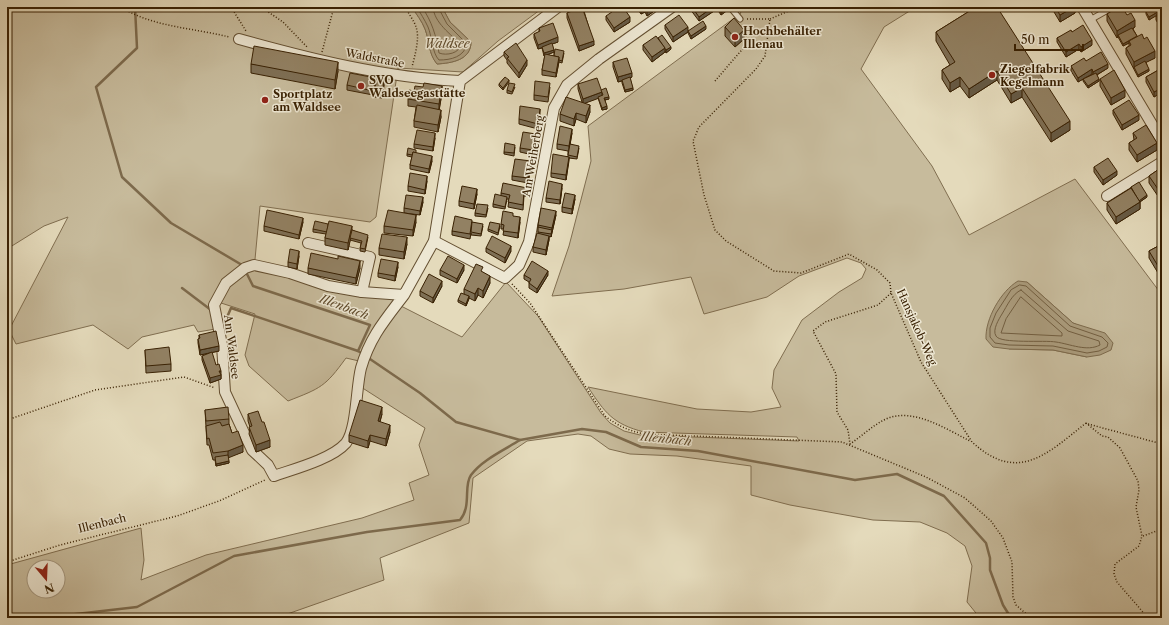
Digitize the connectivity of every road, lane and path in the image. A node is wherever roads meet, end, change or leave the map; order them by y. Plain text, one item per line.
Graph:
1 (121, 7) edge
2 (231, 7) edge
3 (260, 7) edge
4 (334, 7) edge
5 (406, 7) edge
6 (558, 7) edge
7 (672, 7) edge
8 (730, 7) edge
9 (798, 7) edge
10 (1082, 7) edge
11 (1113, 7) edge
12 (234, 11) junction
13 (740, 19) junction
14 (770, 19) junction
15 (1090, 20) junction
16 (244, 41) junction
17 (320, 59) junction
18 (411, 77) junction
19 (460, 81) junction
20 (716, 81) dead end
21 (1162, 141) edge
22 (1162, 162) edge
23 (1107, 196) dead end
24 (434, 241) junction
25 (308, 243) dead end
26 (505, 278) junction
27 (362, 292) junction
28 (891, 293) junction
29 (404, 295) junction
30 (225, 392) junction
31 (7, 420) edge
32 (1086, 423) junction
33 (972, 442) junction
34 (850, 444) junction
35 (1162, 444) edge
36 (274, 476) junction
37 (1162, 529) edge
38 (1142, 536) junction
39 (7, 562) edge
40 (1031, 618) edge
41 (1148, 618) edge

1 - 16 path
2 - 12 path
3 - 12 path
3 - 17 path
4 - 17 path
5 - 18 path
6 - 19 street
7 - 26 street, Am Weiherberg
8 - 13 lane
9 - 14 path
10 - 15 street
11 - 15 lane
12 - 16 path
13 - 14 path
13 - 20 path
14 - 28 path, Hansjakob-Weg
15 - 21 street
16 - 17 street, Waldstraße
17 - 18 street, Waldstraße
18 - 19 street, Waldstraße
19 - 24 street
22 - 23 street
24 - 26 street
24 - 29 street
25 - 27 street
26 - 34 path
27 - 29 street, Am Waldsee
27 - 30 street, Am Waldsee
28 - 33 path, Hansjakob-Weg
28 - 34 path
29 - 36 street
30 - 31 path
30 - 36 street, Am Waldsee
32 - 33 path, Hansjakob-Weg
32 - 35 path
32 - 38 path
33 - 34 path
34 - 40 path
36 - 39 path, Illenbach
37 - 38 path
38 - 41 path

